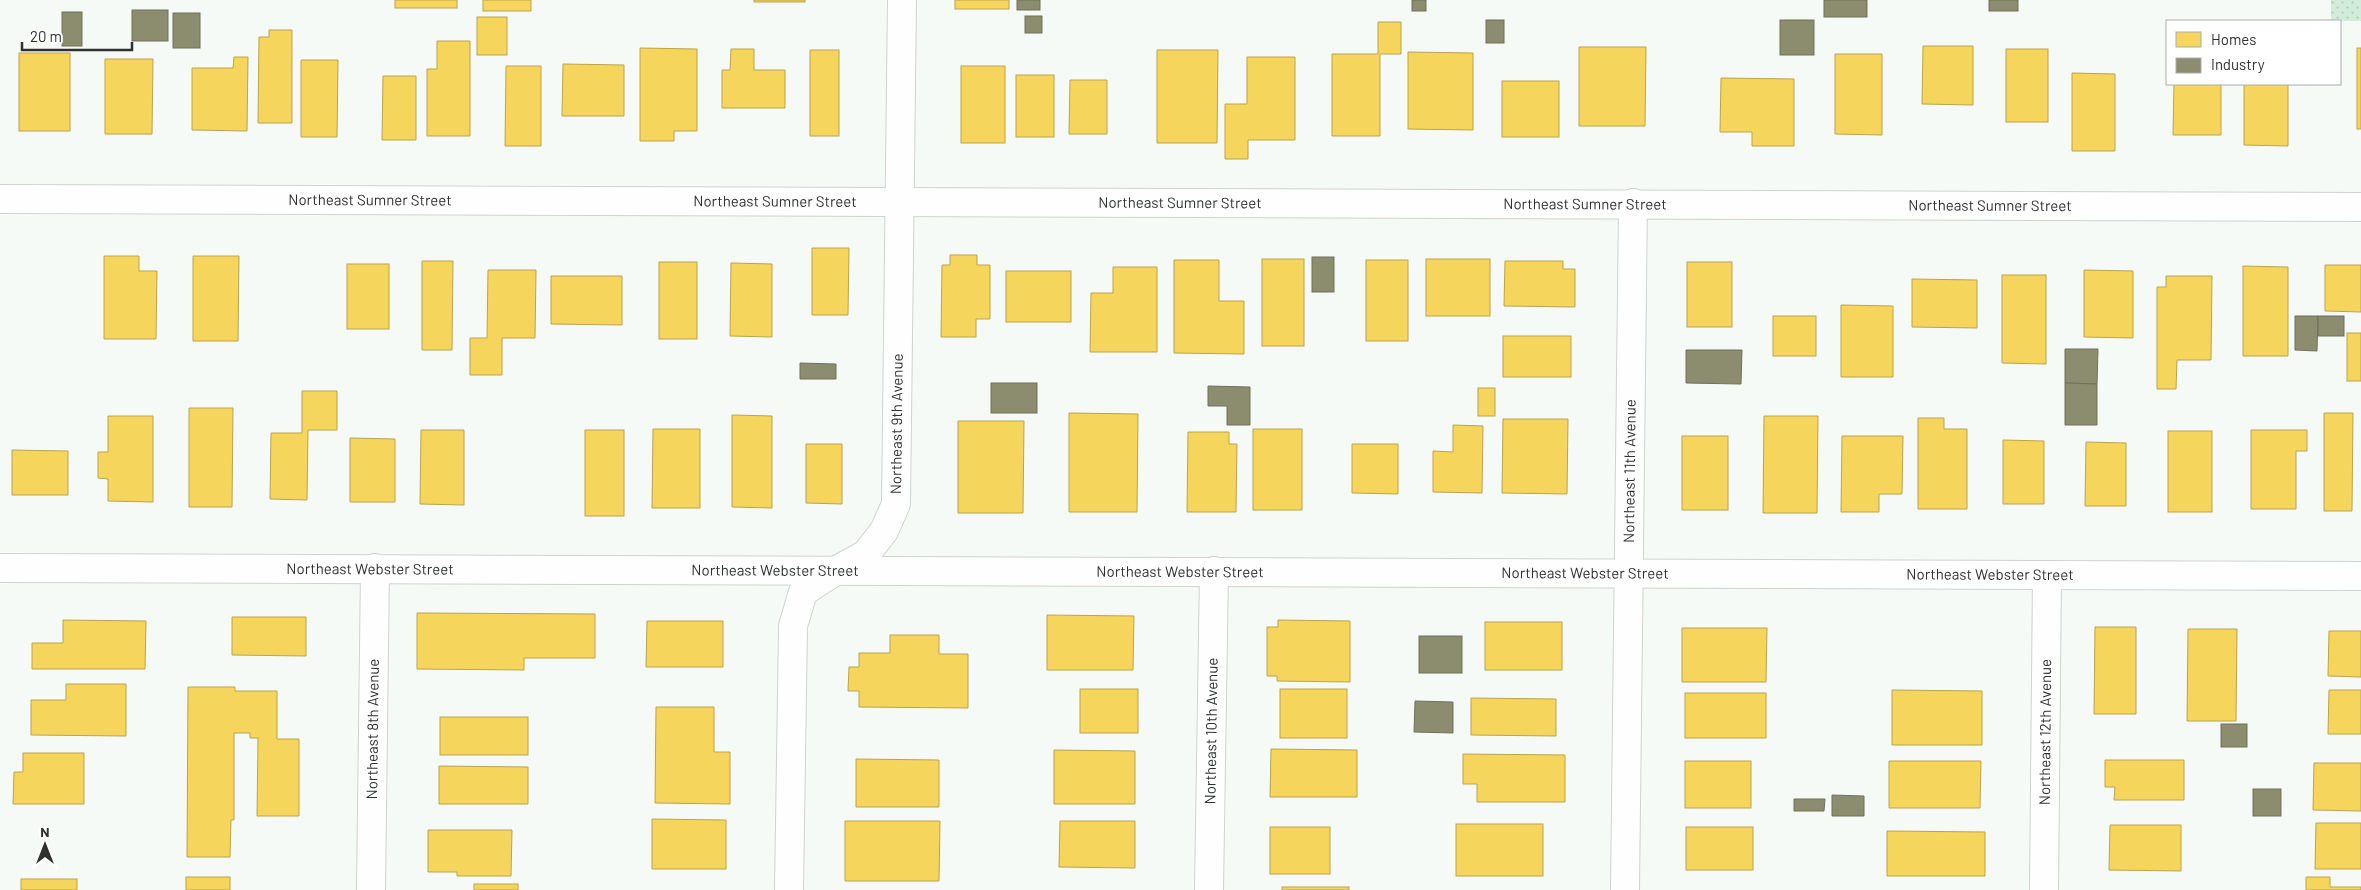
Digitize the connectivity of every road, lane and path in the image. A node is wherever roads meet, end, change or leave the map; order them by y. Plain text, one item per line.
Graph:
1 (902, 0) edge
2 (0, 199) edge
3 (901, 203) junction
4 (1633, 203) junction
5 (2361, 207) edge
6 (0, 568) edge
7 (375, 568) junction
8 (837, 570) junction
9 (1214, 571) junction
10 (1630, 573) junction
11 (2047, 575) junction
12 (2361, 576) edge
13 (371, 890) edge
14 (789, 890) edge
15 (1209, 890) edge
16 (1625, 890) edge
17 (2044, 890) edge

1 - 3 street, Northeast 9th Avenue
2 - 3 street, Northeast Sumner Street
3 - 4 street, Northeast Sumner Street
3 - 8 street, Northeast 9th Avenue
4 - 5 street, Northeast Sumner Street
4 - 10 street, Northeast 11th Avenue
6 - 7 street, Northeast Webster Street
7 - 8 street, Northeast Webster Street
7 - 13 street, Northeast 8th Avenue
8 - 9 street, Northeast Webster Street
8 - 14 street, Northeast 9th Avenue
9 - 10 street, Northeast Webster Street
9 - 15 street, Northeast 10th Avenue
10 - 11 street, Northeast Webster Street
10 - 16 street, Northeast 11th Avenue
11 - 12 street, Northeast Webster Street
11 - 17 street, Northeast 12th Avenue

